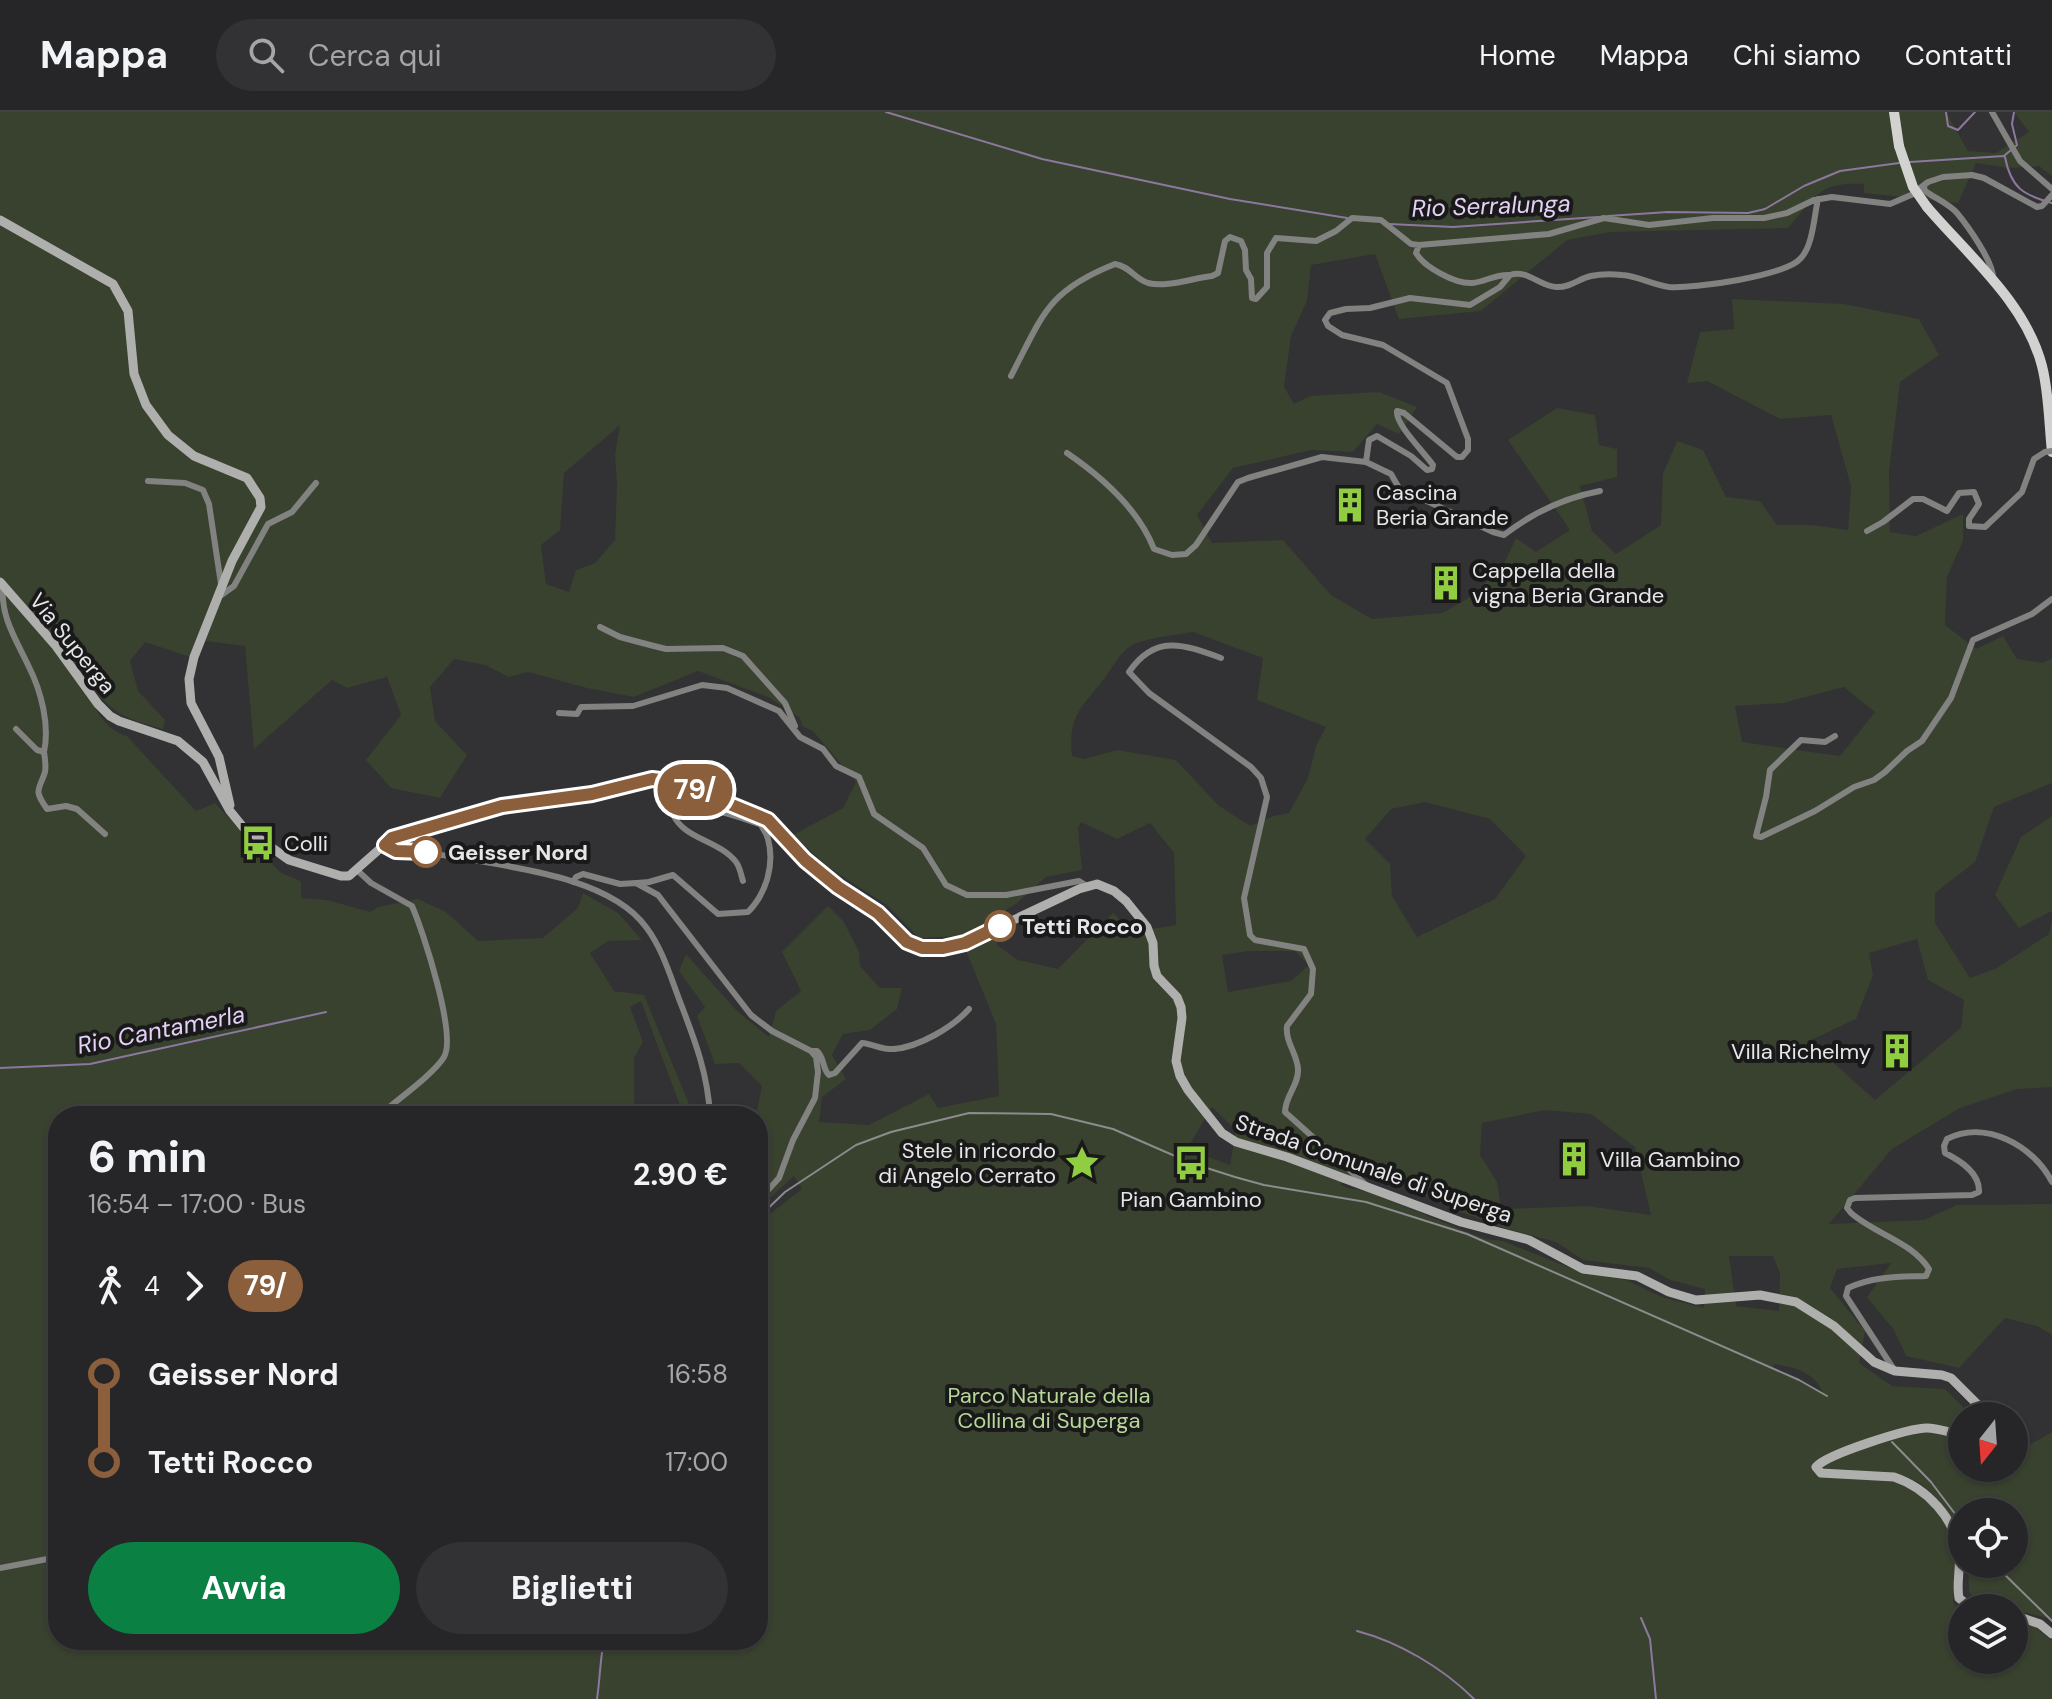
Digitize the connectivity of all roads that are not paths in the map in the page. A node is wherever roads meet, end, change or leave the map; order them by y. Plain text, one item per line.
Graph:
1 (1894, 112) edge
2 (1992, 112) edge
3 (1924, 187) junction
4 (2052, 189) edge
5 (2051, 196) edge
6 (1818, 199) junction
7 (0, 220) edge
8 (1419, 245) junction
9 (1510, 275) junction
10 (1993, 283) junction
11 (1011, 376) dead end
12 (2050, 452) edge
13 (1067, 453) dead end
14 (1366, 462) junction
15 (148, 481) dead end
16 (316, 483) dead end
17 (1600, 491) dead end
18 (1867, 531) dead end
19 (1, 584) edge
20 (220, 592) junction
21 (2052, 599) edge
22 (600, 627) dead end
23 (1221, 658) dead end
24 (559, 713) dead end
25 (16, 729) dead end
26 (1835, 736) dead end
27 (800, 737) junction
28 (44, 752) junction
29 (230, 811) junction
30 (759, 820) junction
31 (105, 834) dead end
32 (385, 845) junction
33 (357, 870) junction
34 (743, 881) dead end
35 (573, 882) junction
36 (636, 883) junction
37 (1087, 886) junction
38 (969, 1009) dead end
39 (811, 1051) junction
40 (390, 1106) edge
41 (709, 1106) edge
42 (2052, 1182) edge
43 (1371, 1188) junction
44 (768, 1190) edge
45 (1895, 1371) junction
46 (1975, 1402) edge
47 (1948, 1432) edge
48 (48, 1559) edge
49 (0, 1568) edge
50 (1959, 1594) edge
51 (2028, 1620) edge
52 (2052, 1634) edge

1 - 10 main road, bridge
2 - 4 street
3 - 5 street
3 - 6 street
3 - 10 street
6 - 8 street
6 - 9 street
7 - 20 street
8 - 9 street
8 - 11 street
9 - 14 street
10 - 12 main road
12 - 18 street
13 - 14 street
14 - 17 street
15 - 20 street
16 - 20 street
19 - 28 street
19 - 29 street, Via Superga
20 - 29 street
21 - 26 street
22 - 27 street
23 - 43 street
24 - 27 street
25 - 28 street
27 - 37 street
28 - 31 street
29 - 33 street, Via Superga
30 - 32 street
30 - 34 street
30 - 36 street
30 - 37 street
32 - 33 street
32 - 35 street
33 - 40 street
35 - 36 street
35 - 41 street
36 - 39 street
37 - 43 street, Strada Comunale di Superga
38 - 39 street
39 - 44 street
42 - 45 street
43 - 45 street, Strada Comunale di Superga
45 - 46 street, Strada Comunale di Superga
47 - 50 street
48 - 49 street
51 - 52 street

